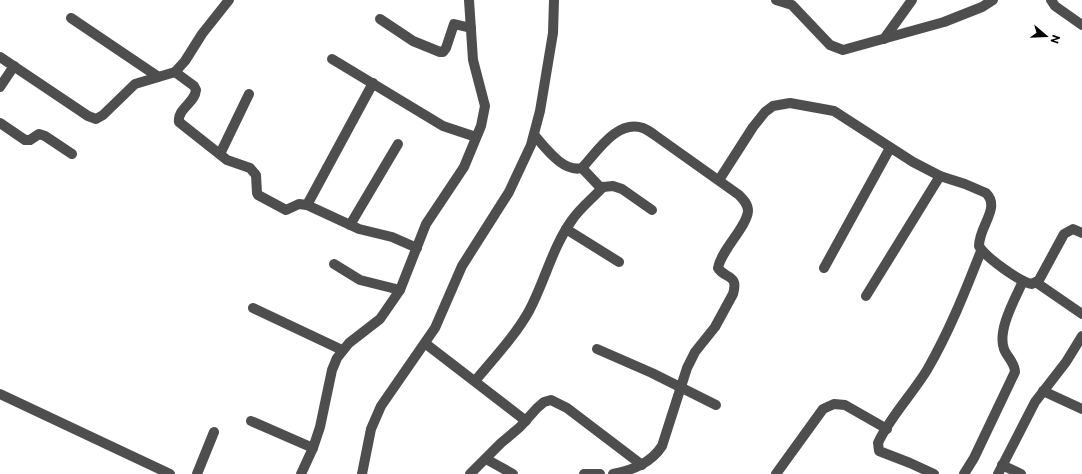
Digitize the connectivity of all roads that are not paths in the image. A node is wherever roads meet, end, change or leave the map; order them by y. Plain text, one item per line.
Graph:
1 (229, 0) edge
2 (469, 0) edge
3 (554, 0) edge
4 (776, 0) edge
5 (912, 0) edge
6 (993, 0) edge
7 (1051, 0) edge
8 (71, 18) dead end
9 (380, 19) dead end
10 (1082, 25) edge
11 (471, 28) junction
12 (884, 38) junction
13 (0, 57) edge
14 (332, 59) dead end
15 (14, 66) junction
16 (175, 72) junction
17 (157, 76) junction
18 (374, 83) junction
19 (0, 87) edge
20 (249, 94) dead end
21 (0, 124) edge
22 (534, 135) junction
23 (476, 137) junction
24 (398, 144) dead end
25 (890, 148) junction
26 (72, 154) dead end
27 (220, 154) junction
28 (582, 168) junction
29 (940, 176) junction
30 (719, 180) junction
31 (603, 188) junction
32 (307, 205) junction
33 (652, 210) dead end
34 (350, 225) junction
35 (566, 230) junction
36 (1082, 233) edge
37 (417, 248) junction
38 (981, 250) junction
39 (619, 262) dead end
40 (334, 264) dead end
41 (824, 268) dead end
42 (1023, 281) junction
43 (1037, 283) junction
44 (400, 290) junction
45 (866, 296) dead end
46 (253, 308) dead end
47 (1082, 314) edge
48 (1082, 336) edge
49 (426, 344) junction
50 (596, 349) dead end
51 (342, 350) junction
52 (475, 381) junction
53 (680, 386) junction
54 (1043, 391) junction
55 (0, 394) edge
56 (716, 405) dead end
57 (1082, 409) edge
58 (252, 421) dead end
59 (526, 421) junction
60 (887, 429) junction
61 (214, 432) dead end
62 (313, 448) junction
63 (486, 459) junction
64 (642, 465) junction
65 (1000, 470) edge
66 (170, 474) edge
67 (197, 474) edge
68 (301, 474) edge
69 (362, 474) edge
70 (470, 474) edge
71 (513, 474) edge
72 (584, 474) edge
73 (600, 474) edge
74 (613, 474) edge
75 (776, 474) edge
76 (934, 474) edge
77 (964, 474) edge
78 (1021, 474) edge

1 - 16 street
2 - 11 street
3 - 22 street
4 - 12 street
5 - 12 street
6 - 12 street
7 - 10 street
8 - 17 street
9 - 11 street
11 - 23 street
13 - 15 street
14 - 18 street
15 - 17 street
15 - 19 street
16 - 17 street
16 - 27 street
18 - 23 street
18 - 32 street
20 - 27 street
21 - 26 street
22 - 28 street
22 - 49 street
23 - 37 street
24 - 34 street
25 - 29 street
25 - 30 street
25 - 41 street
27 - 32 street
28 - 30 street
28 - 31 street
29 - 38 street
29 - 45 street
30 - 53 street
31 - 33 street
31 - 35 street
32 - 34 street
34 - 37 street
35 - 39 street
35 - 52 street
36 - 43 street
37 - 44 street
38 - 42 street
38 - 60 street
40 - 44 street
42 - 43 street
42 - 77 street
43 - 47 street
44 - 51 street
46 - 51 street
48 - 54 street
49 - 52 street
49 - 69 street
50 - 53 street
51 - 62 street
52 - 59 street
53 - 56 street
53 - 64 street
54 - 57 street
54 - 65 street
55 - 66 street
58 - 62 street
59 - 63 street
59 - 64 street
60 - 75 street
60 - 76 street
61 - 67 street
62 - 68 street
63 - 70 street
63 - 71 street
64 - 74 street
65 - 78 street
72 - 73 street

